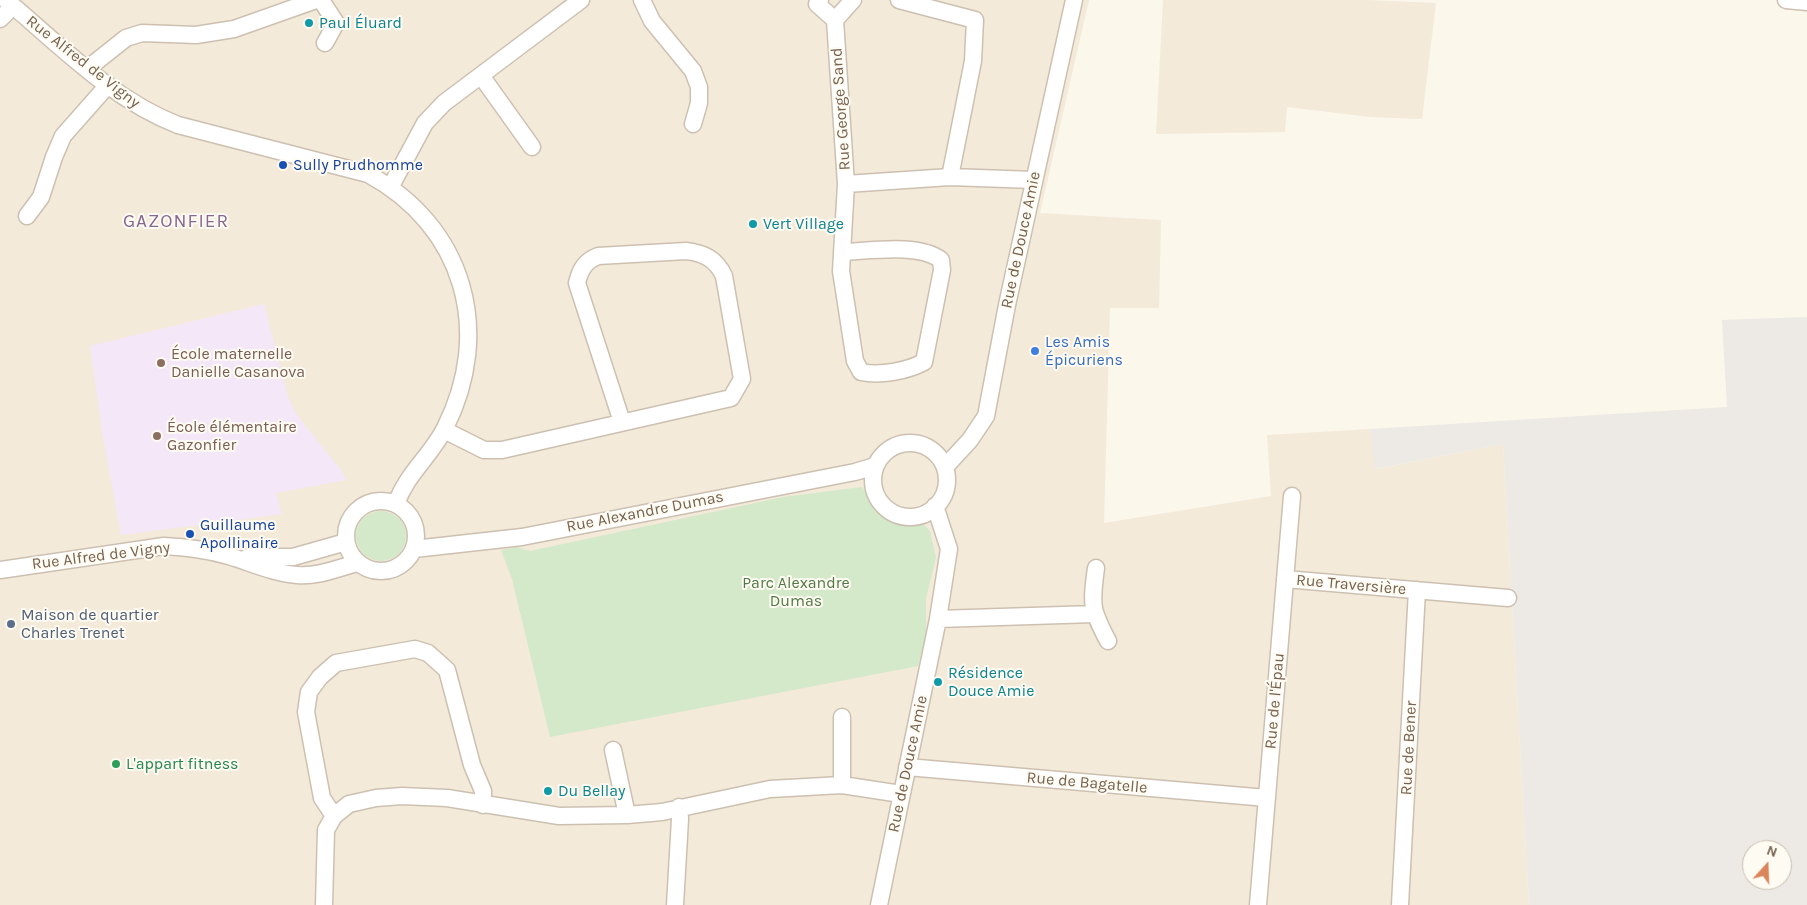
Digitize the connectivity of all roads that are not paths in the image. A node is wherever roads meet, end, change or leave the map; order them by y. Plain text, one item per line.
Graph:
1 (316, 0) edge
2 (321, 0) edge
3 (581, 0) edge
4 (642, 0) edge
5 (820, 0) edge
6 (853, 0) edge
7 (899, 0) edge
8 (1074, 0) edge
9 (1786, 0) edge
10 (1807, 2) edge
11 (10, 3) edge
12 (0, 19) edge
13 (835, 20) junction
14 (325, 43) dead end
15 (88, 69) junction
16 (482, 77) junction
17 (108, 85) junction
18 (693, 124) dead end
19 (532, 147) dead end
20 (950, 177) junction
21 (1034, 180) junction
22 (846, 184) junction
23 (390, 186) junction
24 (27, 216) dead end
25 (842, 252) junction
26 (622, 422) junction
27 (444, 430) junction
28 (875, 466) junction
29 (945, 467) junction
30 (1292, 496) dead end
31 (396, 504) junction
32 (936, 506) junction
33 (346, 542) junction
34 (414, 549) junction
35 (230, 557) junction
36 (357, 563) junction
37 (1096, 568) dead end
38 (0, 570) edge
39 (1285, 580) junction
40 (1417, 590) junction
41 (1508, 598) dead end
42 (1094, 614) junction
43 (938, 619) junction
44 (1108, 642) dead end
45 (842, 717) dead end
46 (614, 750) dead end
47 (907, 767) junction
48 (842, 785) junction
49 (901, 794) junction
50 (1267, 798) junction
51 (483, 805) junction
52 (679, 807) junction
53 (627, 815) junction
54 (334, 816) junction
55 (324, 905) edge
56 (675, 905) edge
57 (879, 905) edge
58 (1258, 905) edge
59 (1400, 905) edge

1 - 15 street
2 - 14 street
3 - 16 street
4 - 18 street
5 - 13 street
6 - 13 street
7 - 20 street
8 - 21 street, Rue de Douce Amie
9 - 10 street
11 - 12 street
11 - 15 street, Rue Alfred de Vigny
13 - 22 street, Rue George Sand
15 - 17 street, Rue Alfred de Vigny
16 - 19 street
16 - 23 street
17 - 23 street, Rue Alfred de Vigny
17 - 24 street
20 - 21 street, Rue George Sand
20 - 22 street, Rue George Sand
21 - 29 street, Rue de Douce Amie
22 - 25 street
23 - 27 street, Rue Alfred de Vigny
25 - 25 street
26 - 26 street
26 - 27 street
27 - 31 street, Rue Alfred de Vigny
28 - 29 street
28 - 32 street
28 - 34 street, Rue Alexandre Dumas
29 - 32 street
30 - 39 street, Rue de l'Épau
31 - 33 street
31 - 34 street
32 - 43 street, Rue de Douce Amie
33 - 35 street, Rue Alfred de Vigny
33 - 36 street
34 - 36 street
35 - 36 street, Rue Alfred de Vigny
35 - 38 street, Rue Alfred de Vigny
37 - 42 street
39 - 40 street, Rue Traversière
39 - 50 street, Rue de l'Épau
40 - 41 street, Rue Traversière
40 - 59 street, Rue de Bener
42 - 43 street
42 - 44 street
43 - 47 street, Rue de Douce Amie
45 - 48 street
46 - 53 street
47 - 49 street, Rue de Douce Amie
47 - 50 street, Rue de Bagatelle
48 - 49 street
48 - 52 street
49 - 57 street, Rue de Douce Amie
50 - 58 street, Rue de l'Épau
51 - 53 street
51 - 54 street
51 - 54 street
52 - 53 street
52 - 56 street
54 - 55 street

